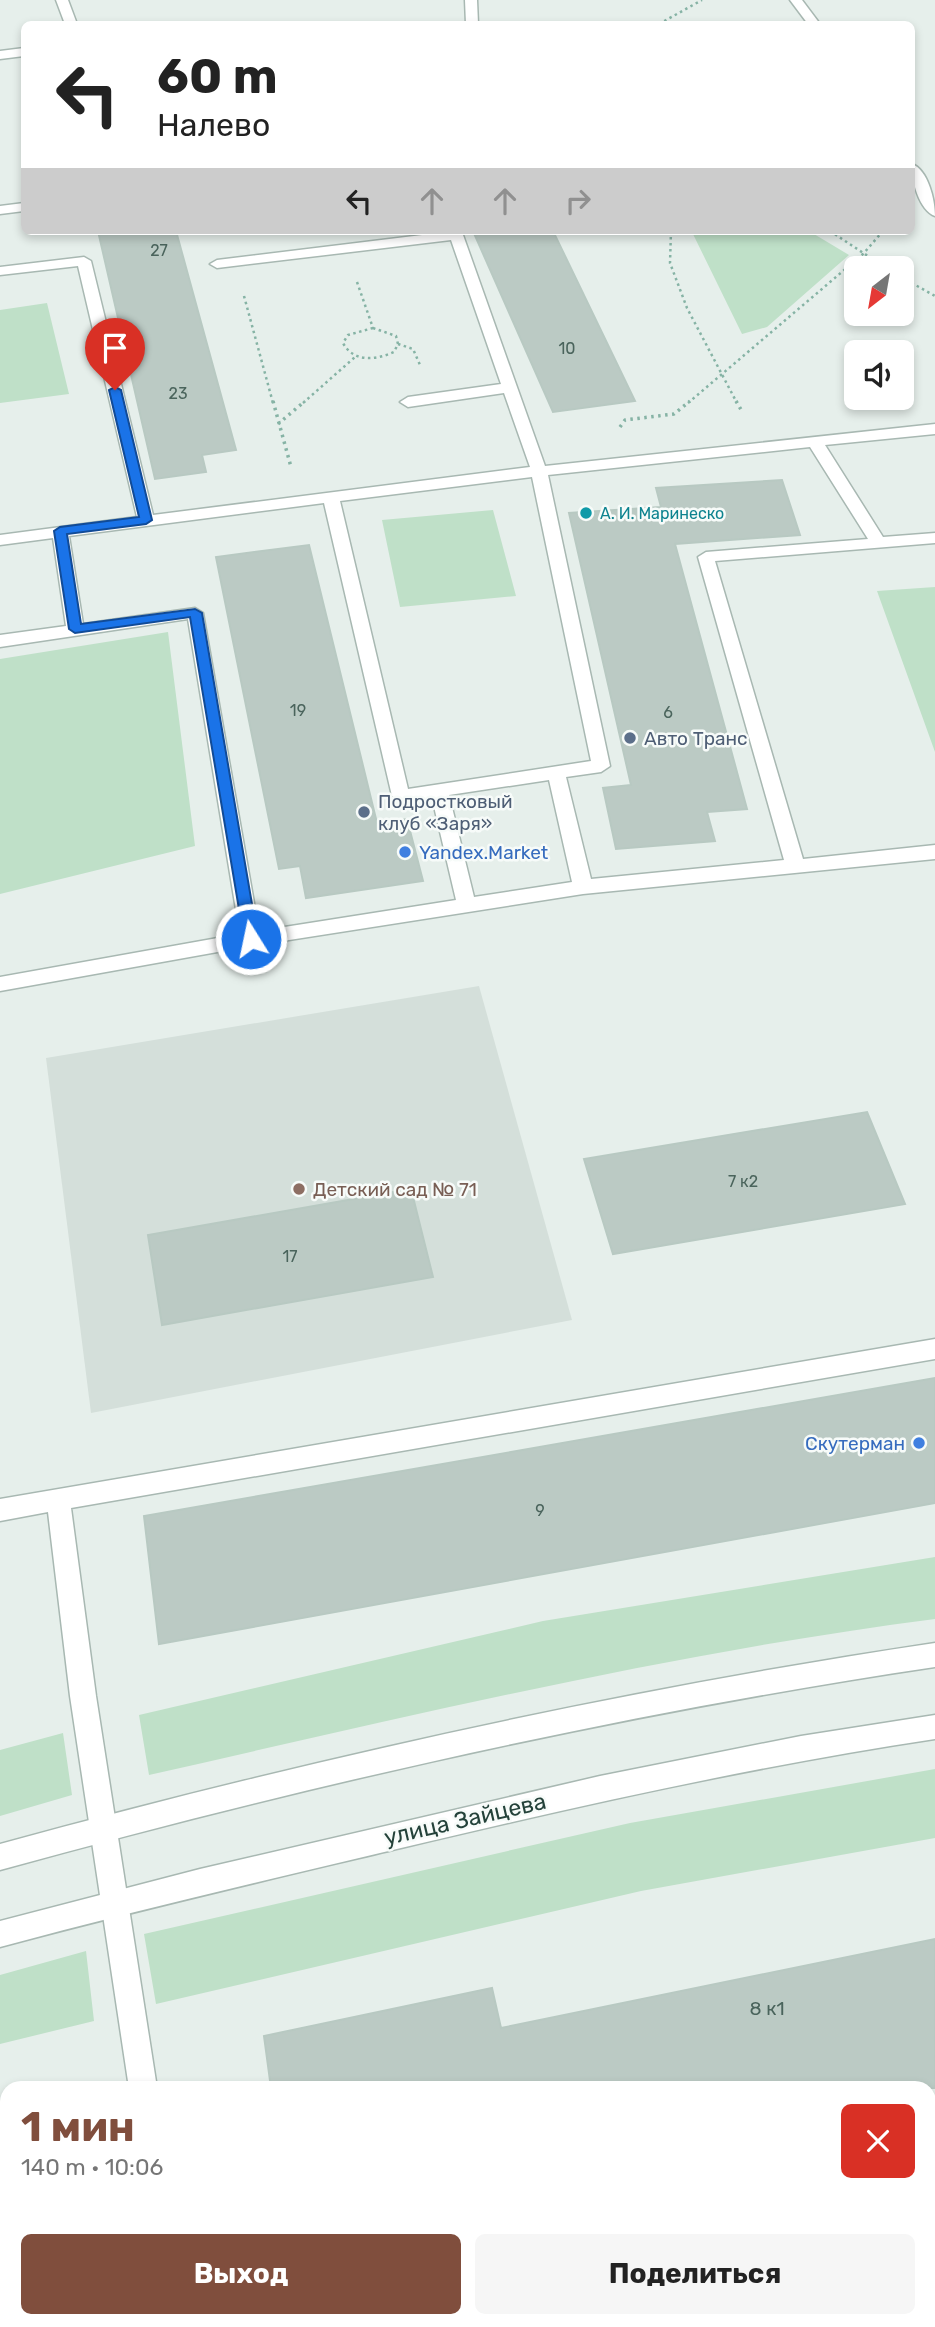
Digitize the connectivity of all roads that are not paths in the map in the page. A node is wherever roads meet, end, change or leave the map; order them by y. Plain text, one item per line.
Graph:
1 (62, 0) edge
2 (471, 0) edge
3 (796, 0) edge
4 (70, 21) edge
5 (472, 21) edge
6 (812, 21) edge
7 (21, 52) edge
8 (0, 55) edge
9 (935, 173) edge
10 (915, 174) edge
11 (915, 177) edge
12 (21, 207) edge
13 (0, 210) edge
14 (935, 212) edge
15 (218, 264) dead end
16 (0, 271) edge
17 (508, 388) junction
18 (408, 402) dead end
19 (935, 429) edge
20 (815, 442) junction
21 (539, 471) junction
22 (331, 497) junction
23 (146, 520) junction
24 (60, 531) junction
25 (935, 538) edge
26 (0, 540) edge
27 (878, 542) junction
28 (75, 629) junction
29 (0, 642) edge
30 (556, 772) junction
31 (439, 789) junction
32 (935, 852) edge
33 (796, 868) junction
34 (583, 887) junction
35 (466, 904) junction
36 (251, 939) junction
37 (0, 984) edge
38 (935, 1349) edge
39 (58, 1501) junction
40 (0, 1510) edge
41 (935, 1655) edge
42 (935, 1727) edge
43 (103, 1828) junction
44 (0, 1857) edge
45 (113, 1903) junction
46 (0, 1934) edge
47 (142, 2081) edge

1 - 4 street
2 - 5 street
3 - 6 street
7 - 8 street
9 - 10 street
11 - 14 street
12 - 13 street
15 - 17 street
16 - 23 street
17 - 18 street
17 - 21 street
19 - 20 street
20 - 21 street
20 - 27 street
21 - 22 street
21 - 30 street
22 - 23 street
22 - 31 street
23 - 24 street
24 - 26 street
24 - 28 street
25 - 27 street
27 - 33 street
28 - 29 street
28 - 36 street
30 - 31 street
30 - 34 street
31 - 35 street
32 - 33 street
33 - 34 street
34 - 35 street
35 - 36 street
36 - 37 street
38 - 39 street
39 - 40 street
39 - 43 street
41 - 43 street
42 - 45 street, улица Зайцева
43 - 44 street
43 - 45 street
45 - 46 street, улица Зайцева
45 - 47 street

